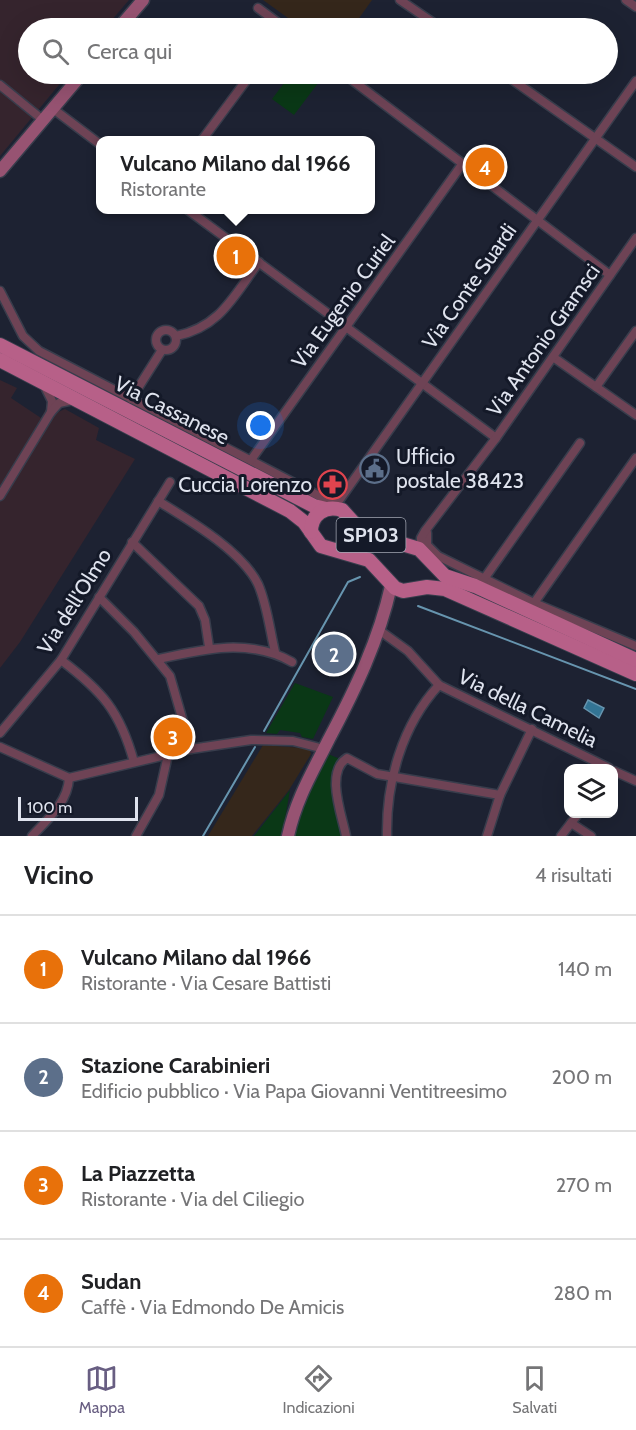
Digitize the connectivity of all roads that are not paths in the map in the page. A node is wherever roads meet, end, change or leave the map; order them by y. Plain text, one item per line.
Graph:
1 (143, 0) edge
2 (400, 0) edge
3 (626, 0) edge
4 (636, 7) edge
5 (258, 8) dead end
6 (128, 18) edge
7 (272, 18) edge
8 (426, 18) edge
9 (636, 81) edge
10 (73, 84) edge
11 (244, 84) edge
12 (357, 84) edge
13 (518, 84) edge
14 (0, 86) edge
15 (52, 108) junction
16 (43, 120) junction
17 (206, 136) edge
18 (596, 138) junction
19 (96, 141) edge
20 (463, 164) junction
21 (636, 167) edge
22 (0, 171) edge
23 (193, 214) edge
24 (538, 220) junction
25 (636, 238) edge
26 (259, 262) junction
27 (610, 275) junction
28 (0, 291) edge
29 (346, 327) junction
30 (636, 331) edge
31 (176, 336) junction
32 (0, 339) edge
33 (5, 348) edge
34 (162, 350) junction
35 (552, 357) junction
36 (0, 360) edge
37 (38, 381) junction
38 (423, 384) junction
39 (596, 387) junction
40 (131, 399) junction
41 (75, 400) junction
42 (51, 412) junction
43 (636, 415) edge
44 (496, 438) junction
45 (580, 443) dead end
46 (636, 458) edge
47 (251, 460) junction
48 (170, 482) dead end
49 (350, 483) junction
50 (0, 496) edge
51 (158, 501) junction
52 (328, 509) junction
53 (432, 523) junction
54 (311, 532) junction
55 (132, 542) junction
56 (423, 553) junction
57 (484, 579) junction
58 (419, 588) junction
59 (397, 589) junction
60 (99, 597) junction
61 (534, 603) junction
62 (381, 624) junction
63 (636, 646) edge
64 (209, 647) junction
65 (275, 652) junction
66 (159, 659) junction
67 (61, 660) junction
68 (636, 660) edge
69 (292, 662) dead end
70 (636, 674) edge
71 (439, 685) junction
72 (532, 729) junction
73 (0, 733) edge
74 (0, 747) edge
75 (192, 749) junction
76 (324, 749) junction
77 (168, 755) junction
78 (134, 762) junction
79 (601, 764) edge
80 (618, 773) edge
81 (393, 777) junction
82 (69, 778) junction
83 (636, 781) edge
84 (501, 795) junction
85 (574, 818) edge
86 (570, 823) junction
87 (32, 836) edge
88 (136, 836) edge
89 (288, 836) edge
90 (346, 836) edge
91 (387, 836) edge
92 (487, 836) edge
93 (561, 836) edge
94 (591, 836) edge

1 - 6 street
2 - 8 street
3 - 4 street
5 - 7 street
9 - 18 street, Via Conte Suardi
10 - 15 street
11 - 17 street
12 - 20 street
13 - 18 street
14 - 16 street
15 - 16 street
15 - 19 street
16 - 22 street
18 - 21 street
18 - 24 street, Via Conte Suardi
20 - 24 street
20 - 29 street, Via Eugenio Curiel
23 - 26 street
24 - 27 street
24 - 38 street, Via Conte Suardi
25 - 27 street, Via Antonio Gramsci
26 - 29 street
26 - 31 street
27 - 35 street, Via Antonio Gramsci
28 - 40 street
29 - 38 street
29 - 47 street, Via Eugenio Curiel
30 - 39 street
31 - 34 street
31 - 34 street
32 - 33 street
33 - 52 main road, Via Cassanese
34 - 40 street
35 - 39 street
35 - 44 street, Via Antonio Gramsci
36 - 37 main road, Via Cassanese
37 - 41 main road, Via Cassanese
37 - 42 street
38 - 44 street
38 - 49 street, Via Conte Suardi
39 - 43 street
40 - 47 street
41 - 42 street
41 - 54 main road, Via Cassanese
42 - 50 street
44 - 53 street, Via Antonio Gramsci
45 - 57 street
46 - 61 street
47 - 49 street
48 - 51 street, Via dell'Olmo
49 - 52 street, Via Conte Suardi
51 - 55 street, Via dell'Olmo
51 - 65 street
52 - 54 main road, SP103
52 - 56 main road, Via Cassanese / SP103
53 - 56 street, Via Antonio Gramsci
53 - 57 street
54 - 59 main road, Via Cassanese / SP103
55 - 60 street, Via dell'Olmo
55 - 64 street
56 - 58 main road, SP103
56 - 68 main road, Via Cassanese
57 - 61 street
58 - 59 main road
58 - 70 main road
59 - 62 street
60 - 66 street
60 - 67 street, Via dell'Olmo
61 - 63 street
62 - 71 street, Via della Camelia
62 - 76 street
64 - 65 street
64 - 66 street
65 - 69 street
66 - 75 street
67 - 73 street, Via dell'Olmo
67 - 78 street
71 - 72 street, Via della Camelia
71 - 81 street
72 - 79 street, Via della Camelia
72 - 84 street
74 - 82 street
75 - 76 street
75 - 77 street
76 - 89 street
77 - 78 street
77 - 88 street
78 - 82 street
80 - 83 street, Via della Camelia
81 - 84 street
81 - 90 street
81 - 91 street
82 - 87 street
84 - 92 street
85 - 86 street
86 - 93 street
86 - 94 street

